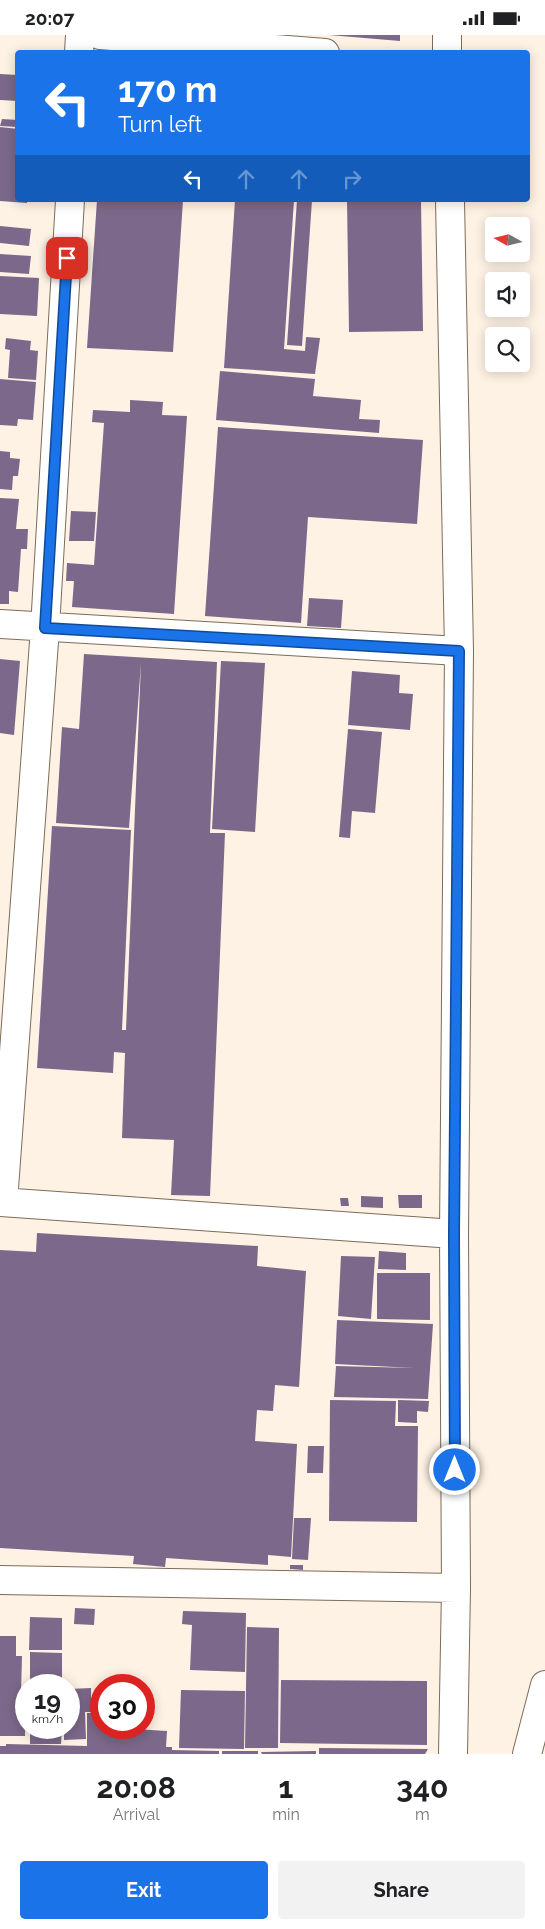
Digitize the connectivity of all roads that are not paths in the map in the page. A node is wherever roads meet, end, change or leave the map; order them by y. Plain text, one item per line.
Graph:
1 (80, 35) edge
2 (100, 35) edge
3 (447, 35) edge
4 (79, 50) edge
5 (288, 50) edge
6 (447, 50) edge
7 (70, 202) edge
8 (450, 202) edge
9 (0, 624) edge
10 (45, 628) junction
11 (459, 651) junction
12 (2, 1202) edge
13 (454, 1234) junction
14 (0, 1580) edge
15 (456, 1588) junction
16 (545, 1685) edge
17 (452, 1754) edge
18 (527, 1754) edge

1 - 4 street
2 - 5 street
3 - 6 street
7 - 10 street
8 - 11 street
9 - 10 street
10 - 11 street
10 - 12 street
11 - 13 street
12 - 13 street
13 - 15 street
14 - 15 street
15 - 17 street
16 - 18 street

